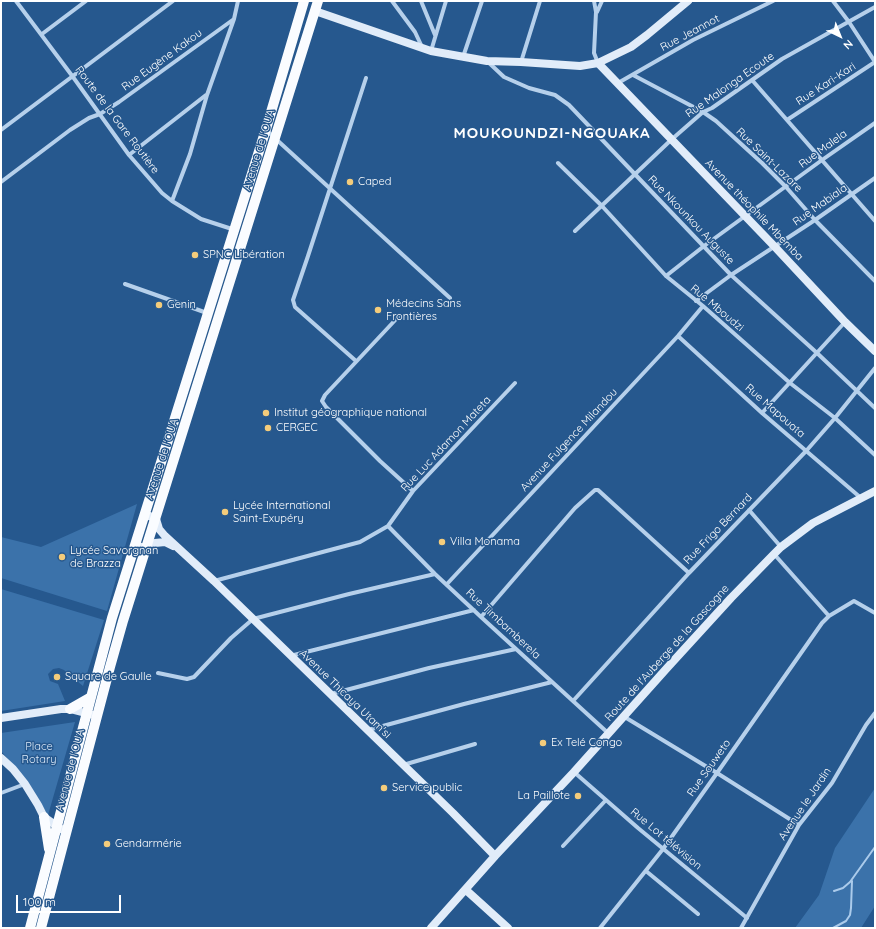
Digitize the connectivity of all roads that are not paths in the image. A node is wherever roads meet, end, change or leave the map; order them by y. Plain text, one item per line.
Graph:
1 (16, 1) edge
2 (86, 1) edge
3 (173, 1) edge
4 (238, 1) edge
5 (304, 1) edge
6 (318, 1) edge
7 (392, 1) edge
8 (421, 1) edge
9 (446, 1) edge
10 (482, 1) edge
11 (540, 1) edge
12 (594, 1) edge
13 (602, 1) edge
14 (688, 1) edge
15 (773, 1) edge
16 (833, 1) edge
17 (875, 7) edge
18 (315, 11) junction
19 (596, 12) junction
20 (234, 19) junction
21 (849, 22) junction
22 (42, 34) junction
23 (435, 35) junction
24 (422, 48) junction
25 (431, 51) junction
26 (463, 57) junction
27 (487, 61) junction
28 (521, 62) junction
29 (875, 62) edge
30 (598, 64) junction
31 (633, 75) junction
32 (73, 76) junction
33 (366, 78) dead end
34 (752, 80) junction
35 (618, 84) junction
36 (207, 95) junction
37 (703, 112) junction
38 (100, 114) junction
39 (787, 120) junction
40 (875, 124) edge
41 (266, 129) junction
42 (1, 130) edge
43 (276, 139) junction
44 (671, 140) junction
45 (129, 155) junction
46 (822, 160) junction
47 (558, 163) dead end
48 (635, 175) junction
49 (875, 178) edge
50 (1, 182) edge
51 (786, 187) junction
52 (330, 188) junction
53 (852, 194) junction
54 (172, 201) junction
55 (602, 206) junction
56 (745, 217) junction
57 (815, 220) junction
58 (875, 222) edge
59 (234, 230) junction
60 (576, 231) dead end
61 (246, 233) junction
62 (704, 246) junction
63 (775, 247) junction
64 (731, 275) junction
65 (666, 276) junction
66 (875, 281) edge
67 (125, 284) dead end
68 (450, 298) dead end
69 (696, 301) junction
70 (703, 306) junction
71 (207, 313) junction
72 (398, 316) dead end
73 (845, 322) junction
74 (678, 336) junction
75 (875, 351) edge
76 (817, 352) junction
77 (356, 361) junction
78 (875, 368) edge
79 (515, 383) dead end
80 (790, 383) junction
81 (857, 391) junction
82 (875, 408) edge
83 (762, 413) junction
84 (835, 418) junction
85 (807, 450) junction
86 (875, 456) edge
87 (413, 491) junction
88 (875, 491) edge
89 (861, 498) junction
90 (749, 510) junction
91 (145, 514) junction
92 (156, 518) junction
93 (388, 526) junction
94 (135, 544) junction
95 (782, 547) junction
96 (146, 548) junction
97 (179, 549) junction
98 (774, 554) junction
99 (688, 573) junction
100 (435, 574) junction
101 (214, 581) junction
102 (447, 584) junction
103 (474, 610) junction
104 (875, 612) edge
105 (829, 616) junction
106 (481, 617) junction
107 (253, 619) junction
108 (516, 649) junction
109 (290, 656) junction
110 (158, 674) dead end
111 (552, 682) junction
112 (330, 694) junction
113 (90, 697) junction
114 (573, 701) junction
115 (70, 709) junction
116 (86, 713) junction
117 (875, 713) edge
118 (97, 716) junction
119 (623, 716) junction
120 (1, 718) edge
121 (367, 730) junction
122 (608, 733) junction
123 (475, 744) dead end
124 (1, 758) edge
125 (403, 765) junction
126 (574, 772) junction
127 (717, 773) junction
128 (25, 784) junction
129 (1, 793) edge
130 (606, 800) junction
131 (44, 817) junction
132 (799, 825) junction
133 (62, 829) junction
134 (564, 846) dead end
135 (663, 849) junction
136 (50, 855) junction
137 (495, 856) junction
138 (646, 871) junction
139 (466, 890) junction
140 (698, 914) dead end
141 (747, 918) junction
142 (30, 928) edge
143 (41, 928) edge
144 (431, 928) edge
145 (508, 928) edge
146 (600, 928) edge
147 (741, 928) edge

1 - 22 street, Route de la Gare Routière
2 - 22 street
3 - 32 street
4 - 20 street
5 - 41 main road, Avenue de l'OUA
6 - 18 main road, Avenue de l'OUA
7 - 24 street
8 - 23 street
9 - 23 street
10 - 26 street
11 - 28 street
12 - 19 street
13 - 19 street
14 - 30 street
15 - 31 street, Rue Jeannot
16 - 21 street
17 - 21 street, Rue Malonga Ecoute
18 - 24 street
18 - 43 main road, Avenue de l'OUA
19 - 30 street
20 - 36 street
20 - 38 street, Rue Eugène Kakou
21 - 29 street
21 - 34 street, Rue Malonga Ecoute
22 - 32 street, Route de la Gare Routière
23 - 25 street
24 - 25 street
25 - 26 street
26 - 27 street
27 - 28 street
27 - 48 street, Rue Nkounkou Auguste
28 - 30 street
29 - 39 street, Rue Kari-Kari
30 - 35 street, Avenue théophile Mbemba
31 - 35 street, Rue Jeannot
31 - 37 street, Rue Saint-Lazare
32 - 38 street, Route de la Gare Routière
32 - 42 street
33 - 52 street
34 - 37 street, Rue Malonga Ecoute
34 - 39 street
35 - 44 street, Avenue théophile Mbemba
36 - 45 street
36 - 54 street
37 - 44 street, Rue Malonga Ecoute
37 - 51 street, Rue Saint-Lazare
38 - 45 street, Route de la Gare Routière
38 - 50 street, Rue Eugène Kakou
39 - 46 street
40 - 46 street, Rue Malela
41 - 43 street
41 - 59 main road, Avenue de l'OUA
43 - 52 street
43 - 61 main road, Avenue de l'OUA
44 - 48 street, Rue Malonga Ecoute
44 - 56 street, Avenue théophile Mbemba
45 - 54 street, Route de la Gare Routière
46 - 51 street, Rue Malela
46 - 53 street
47 - 55 street, Rue Mboudzi
48 - 55 street, Rue Malonga Ecoute
48 - 62 street, Rue Nkounkou Auguste
49 - 53 street, Rue Mabiala
51 - 56 street, Rue Malela
51 - 57 street, Rue Saint-Lazare
52 - 68 street
52 - 77 street
53 - 57 street, Rue Mabiala
53 - 58 street
54 - 59 street, Route de la Gare Routière
55 - 60 street, Rue Malonga Ecoute
55 - 65 street, Rue Mboudzi
56 - 62 street, Rue Malela
56 - 63 street, Avenue théophile Mbemba
57 - 63 street, Rue Mabiala
57 - 66 street, Rue Saint-Lazare
59 - 61 street, Route de la Gare Routière
59 - 71 main road, Avenue de l'OUA
61 - 92 main road, Avenue de l'OUA
62 - 64 street, Rue Nkounkou Auguste
62 - 65 street, Rue Malela
63 - 64 street, Rue Mabiala
63 - 73 street, Avenue théophile Mbemba
64 - 69 street, Rue Mabiala
64 - 76 street, Rue Nkounkou Auguste
65 - 69 street, Rue Mboudzi
67 - 71 street
69 - 70 street, Rue Mboudzi
70 - 74 street, Avenue Fulgence Milandou
70 - 80 street, Rue Mboudzi
71 - 91 main road, Avenue de l'OUA
72 - 77 street
73 - 75 street, Avenue théophile Mbemba
73 - 76 street
74 - 83 street, Rue Mapouata
74 - 102 street, Avenue Fulgence Milandou
76 - 80 street
76 - 81 street, Rue Nkounkou Auguste
77 - 87 street
78 - 81 street, Rue Frigo Bernard
79 - 87 street, Rue Luc Adamon Mateta
80 - 83 street
80 - 84 street, Rue Mboudzi
81 - 82 street, Rue Nkounkou Auguste
81 - 84 street, Rue Frigo Bernard
83 - 85 street, Rue Mapouata
84 - 85 street, Rue Frigo Bernard
84 - 86 street, Rue Mboudzi
85 - 89 street, Rue Mapouata
85 - 90 street, Rue Frigo Bernard
87 - 93 street, Rue Luc Adamon Mateta
88 - 89 street, Route de l'Auberge de la Gascogne
89 - 95 street, Route de l'Auberge de la Gascogne
90 - 95 street
90 - 99 street, Rue Frigo Bernard
91 - 92 street
91 - 94 main road, Avenue de l'OUA
92 - 96 main road, Avenue de l'OUA
92 - 97 street, Avenue Thicaya Utam'si
93 - 100 street, Rue Timbamberela
93 - 101 street, Rue Luc Adamon Mateta
94 - 96 street
94 - 113 main road, Avenue de l'OUA
95 - 98 street, Route de l'Auberge de la Gascogne
96 - 97 street, Avenue Thicaya Utam'si
96 - 118 main road, Avenue de l'OUA
97 - 101 street, Avenue Thicaya Utam'si
98 - 105 street
98 - 119 street, Route de l'Auberge de la Gascogne
99 - 106 street
99 - 114 street, Rue Frigo Bernard
100 - 102 street, Rue Timbamberela
100 - 107 street
101 - 107 street, Avenue Thicaya Utam'si
102 - 103 street, Rue Timbamberela
103 - 106 street, Rue Timbamberela
103 - 109 street
104 - 105 street, Rue Souweto
105 - 127 street, Rue Souweto
106 - 108 street, Rue Timbamberela
107 - 109 street, Avenue Thicaya Utam'si
107 - 110 street
108 - 111 street, Rue Timbamberela
108 - 112 street
109 - 112 street, Avenue Thicaya Utam'si
111 - 114 street, Rue Timbamberela
111 - 121 street
112 - 121 street, Avenue Thicaya Utam'si
113 - 115 main road
113 - 116 main road, Avenue de l'OUA
114 - 122 street, Rue Timbamberela
115 - 116 street
115 - 120 street
116 - 118 street
116 - 133 main road, Avenue de l'OUA
117 - 132 street, Avenue le Jardin
118 - 133 main road, Avenue de l'OUA
119 - 122 street, Route de l'Auberge de la Gascogne
119 - 127 street
121 - 125 street, Avenue Thicaya Utam'si
122 - 126 street, Route de l'Auberge de la Gascogne
123 - 125 street
124 - 128 street
125 - 137 street, Avenue Thicaya Utam'si
126 - 130 street, Rue Lot télévision
126 - 137 street, Route de l'Auberge de la Gascogne
127 - 132 street
127 - 135 street, Rue Souweto
128 - 129 street
128 - 131 street
130 - 134 street
130 - 135 street, Rue Lot télévision
131 - 133 street
131 - 136 main road
132 - 141 street, Avenue le Jardin
133 - 136 main road, Avenue de l'OUA
133 - 143 main road, Avenue de l'OUA
135 - 138 street, Rue Souweto
135 - 141 street, Rue Lot télévision
136 - 142 main road, Avenue de l'OUA
137 - 139 street, Route de l'Auberge de la Gascogne
138 - 140 street
138 - 146 street, Rue Souweto
139 - 144 street, Route de l'Auberge de la Gascogne
139 - 145 street
141 - 147 street, Avenue le Jardin

